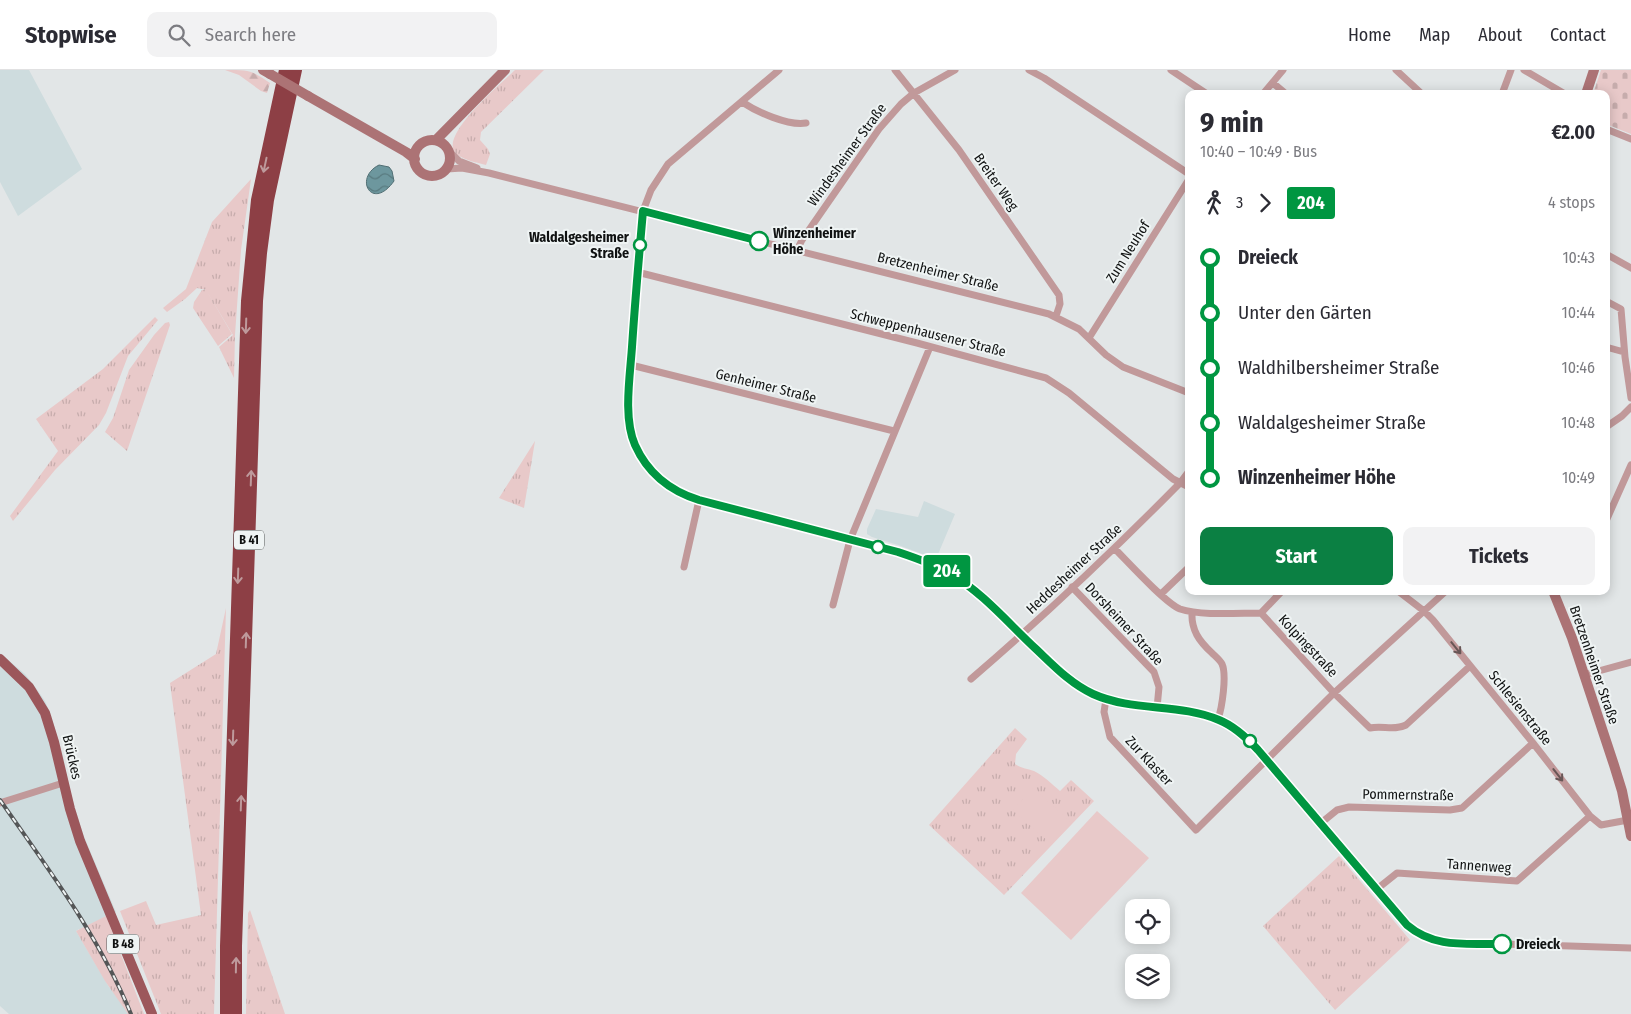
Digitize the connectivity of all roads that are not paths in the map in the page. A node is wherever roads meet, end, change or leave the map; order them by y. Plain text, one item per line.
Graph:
1 (285, 70) edge
2 (296, 70) edge
3 (505, 70) edge
4 (779, 70) edge
5 (895, 70) edge
6 (955, 70) edge
7 (1029, 70) edge
8 (1171, 70) edge
9 (1283, 70) edge
10 (1396, 70) edge
11 (1511, 70) edge
12 (1524, 70) edge
13 (1594, 70) edge
14 (266, 72) edge
15 (1272, 83) junction
16 (1201, 90) edge
17 (1267, 90) edge
18 (1281, 90) edge
19 (1418, 90) edge
20 (1504, 90) edge
21 (1559, 90) edge
22 (1587, 90) edge
23 (914, 93) junction
24 (742, 102) junction
25 (470, 105) junction
26 (806, 123) dead end
27 (1610, 131) edge
28 (1631, 139) edge
29 (386, 140) junction
30 (436, 140) junction
31 (419, 146) junction
32 (448, 150) junction
33 (414, 159) junction
34 (447, 169) junction
35 (1185, 171) edge
36 (489, 173) junction
37 (1185, 185) edge
38 (643, 211) junction
39 (797, 250) junction
40 (1610, 256) edge
41 (1631, 268) edge
42 (637, 272) junction
43 (1610, 303) edge
44 (1056, 316) junction
45 (1089, 338) junction
46 (930, 347) junction
47 (1610, 348) edge
48 (1624, 352) junction
49 (631, 365) junction
50 (1185, 391) edge
51 (1631, 398) edge
52 (1631, 407) edge
53 (1610, 424) edge
54 (894, 431) junction
55 (1631, 465) edge
56 (1185, 476) edge
57 (1180, 483) junction
58 (1185, 485) edge
59 (699, 500) junction
60 (1610, 512) edge
61 (850, 540) junction
62 (1115, 548) junction
63 (684, 567) dead end
64 (1185, 571) edge
65 (1072, 588) junction
66 (1161, 594) junction
67 (1278, 595) edge
68 (1404, 595) edge
69 (1442, 595) edge
70 (1555, 595) edge
71 (833, 605) dead end
72 (1424, 611) junction
73 (1192, 612) junction
74 (1261, 613) junction
75 (1022, 635) junction
76 (0, 659) edge
77 (1631, 662) edge
78 (1470, 666) junction
79 (1584, 675) junction
80 (971, 679) dead end
81 (1334, 693) junction
82 (1106, 699) junction
83 (1157, 708) junction
84 (1218, 719) junction
85 (1533, 743) junction
86 (1268, 760) junction
87 (63, 783) junction
88 (0, 803) edge
89 (1590, 816) junction
90 (1628, 820) junction
91 (1321, 823) junction
92 (1631, 836) edge
93 (1377, 889) junction
94 (1631, 948) edge
95 (152, 1014) edge
96 (226, 1014) edge
97 (236, 1014) edge

1 -> 96 highway, B 41
97 -> 2 highway, B 41
3 - 25 street
4 - 24 street
5 - 23 street, Breiter Weg
6 - 23 street, Windesheimer Straße
7 - 35 street
8 - 16 street
9 - 15 street
10 - 19 street
11 - 20 street
12 - 21 street
13 - 22 street
14 - 29 street, bridge
15 - 17 street
15 - 18 street
23 - 39 street, Windesheimer Straße
23 - 44 street, Breiter Weg
24 - 26 street
24 - 38 street
25 - 30 street
25 - 32 street
27 - 28 street
29 - 31 street
29 - 33 street
30 - 31 street
30 - 32 street
31 - 33 street
32 - 34 street
32 - 36 street, Bretzenheimer Straße
33 - 34 street
34 - 36 street, Bretzenheimer Straße
36 - 38 street, Bretzenheimer Straße
37 - 45 street, Zum Neuhof
38 - 39 street, Bretzenheimer Straße
38 - 42 street
39 - 44 street, Bretzenheimer Straße
40 - 41 street
42 - 46 street, Schweppenhausener Straße
42 - 49 street
43 - 48 street
44 - 45 street, Bretzenheimer Straße
45 - 50 street, Bretzenheimer Straße
46 - 54 street
46 - 57 street, Schweppenhausener Straße
47 - 48 street
48 - 51 street
49 - 54 street, Genheimer Straße
49 - 59 street
52 - 53 street
54 - 61 street
55 - 60 street
56 - 57 street, Heddesheimer Straße
57 - 58 street
57 - 62 street, Heddesheimer Straße
59 - 61 street
59 - 63 street
61 - 71 street
61 - 75 street
62 - 65 street, Heddesheimer Straße
62 - 66 street, Kolpingstraße
64 - 66 street
65 - 75 street, Heddesheimer Straße
65 - 83 street, Dorsheimer Straße
66 - 73 street, Kolpingstraße
67 - 74 street
68 - 72 street, Schlesienstraße
69 - 72 street
70 - 79 street, Bretzenheimer Straße
72 -> 78 street, Schlesienstraße
72 - 81 street
73 - 74 street, Kolpingstraße
73 - 84 street
74 - 81 street, Kolpingstraße
75 - 80 street, Heddesheimer Straße
75 - 82 street
76 - 87 main road, Brückes / B 48
77 - 79 street
78 - 81 street, Kolpingstraße
78 - 85 street, Schlesienstraße
79 - 90 street, Bretzenheimer Straße
81 - 86 street
82 - 83 street
82 - 86 street, Zur Klaster
83 - 84 street
84 - 86 street
85 -> 89 street, Schlesienstraße
85 - 91 street, Pommernstraße
86 - 91 street
87 - 88 street
87 - 95 main road, Brückes / B 48
89 - 90 street
89 - 93 street, Tannenweg
90 - 92 street, Bretzenheimer Straße
91 - 93 street
93 - 94 street

